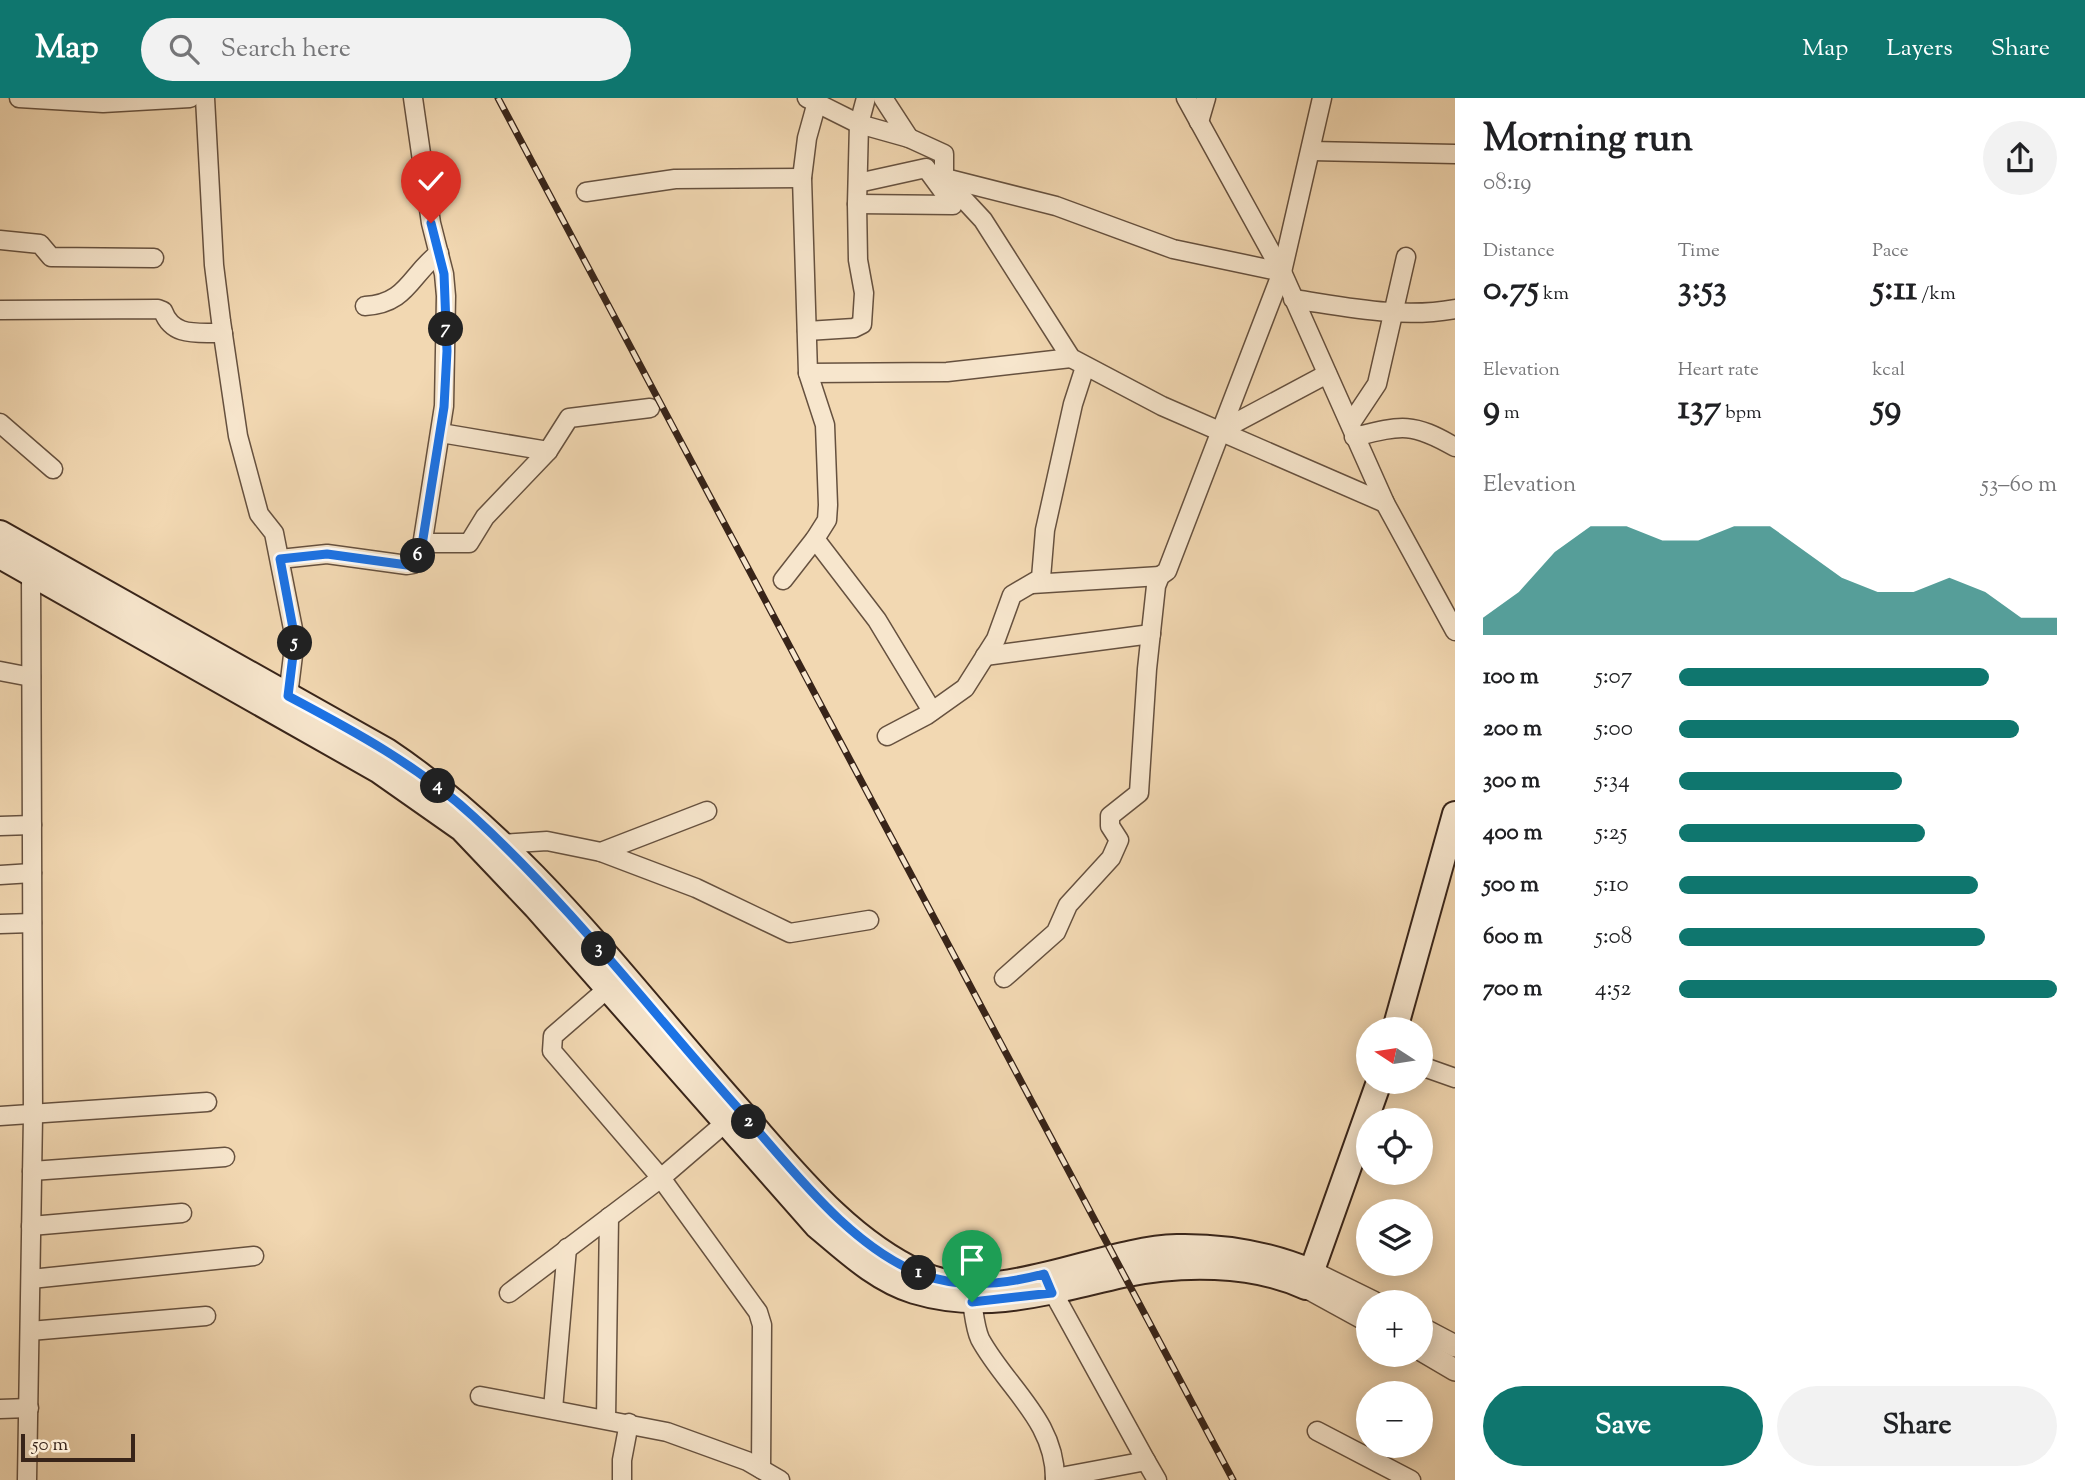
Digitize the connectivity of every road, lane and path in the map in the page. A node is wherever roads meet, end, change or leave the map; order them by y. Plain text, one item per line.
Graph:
1 (19, 98) edge
2 (190, 98) edge
3 (205, 98) edge
4 (413, 98) edge
5 (866, 98) edge
6 (883, 98) edge
7 (1186, 98) edge
8 (1206, 98) edge
9 (1322, 98) edge
10 (812, 100) edge
11 (102, 101) edge
12 (1199, 122) junction
13 (859, 124) junction
14 (909, 138) junction
15 (1311, 151) junction
16 (1455, 154) edge
17 (802, 178) junction
18 (944, 178) junction
19 (858, 183) junction
20 (586, 192) dead end
21 (857, 204) junction
22 (0, 240) edge
23 (439, 253) junction
24 (1406, 257) dead end
25 (154, 258) dead end
26 (1282, 272) junction
27 (1293, 299) junction
28 (365, 306) dead end
29 (1455, 309) edge
30 (0, 310) edge
31 (1393, 313) junction
32 (807, 331) junction
33 (223, 333) junction
34 (1078, 362) junction
35 (808, 373) junction
36 (1327, 374) junction
37 (650, 408) dead end
38 (0, 423) edge
39 (1352, 430) junction
40 (1220, 431) junction
41 (441, 433) junction
42 (1455, 447) edge
43 (548, 451) junction
44 (53, 469) dead end
45 (1385, 503) junction
46 (0, 533) edge
47 (816, 539) junction
48 (422, 545) junction
49 (0, 556) edge
50 (280, 559) junction
51 (31, 573) junction
52 (1160, 576) junction
53 (783, 580) dead end
54 (1032, 584) junction
55 (1455, 631) edge
56 (1151, 634) junction
57 (985, 656) junction
58 (0, 671) edge
59 (32, 677) junction
60 (288, 696) junction
61 (932, 711) junction
62 (887, 736) dead end
63 (707, 811) dead end
64 (1455, 814) edge
65 (32, 825) junction
66 (0, 826) edge
67 (1451, 840) edge
68 (501, 844) junction
69 (601, 852) junction
70 (32, 873) junction
71 (0, 875) edge
72 (869, 920) dead end
73 (32, 923) junction
74 (0, 924) edge
75 (1004, 978) dead end
76 (606, 990) junction
77 (1399, 1017) edge
78 (1433, 1070) edge
79 (1455, 1078) edge
80 (1375, 1094) edge
81 (207, 1102) dead end
82 (0, 1116) edge
83 (33, 1116) junction
84 (725, 1123) junction
85 (225, 1157) dead end
86 (32, 1171) junction
87 (660, 1178) junction
88 (182, 1213) dead end
89 (609, 1217) junction
90 (31, 1226) junction
91 (568, 1248) junction
92 (254, 1256) dead end
93 (31, 1279) junction
94 (1309, 1280) junction
95 (1048, 1284) junction
96 (509, 1293) dead end
97 (1356, 1296) edge
98 (972, 1302) junction
99 (1356, 1313) edge
100 (206, 1316) dead end
101 (30, 1331) junction
102 (1433, 1334) edge
103 (1455, 1346) edge
104 (1433, 1357) edge
105 (1455, 1370) edge
106 (480, 1396) dead end
107 (29, 1408) junction
108 (0, 1409) edge
109 (553, 1409) junction
110 (606, 1419) junction
111 (629, 1423) junction
112 (1317, 1431) dead end
113 (1146, 1461) junction
114 (761, 1469) junction
115 (1055, 1479) edge
116 (27, 1480) edge
117 (622, 1480) edge
118 (780, 1480) edge
119 (1157, 1480) edge
120 (1411, 1480) edge

1 - 11 street
2 - 11 street
3 - 33 street
4 - 23 street
5 - 13 street
6 - 14 street
7 - 12 street
8 - 12 street
9 - 15 street
10 - 13 street
10 - 17 street
12 - 26 street
13 - 14 street
13 - 19 street
14 - 18 street
15 - 16 street
15 - 26 street
17 - 20 street
17 - 32 street
18 - 26 street
18 - 34 street
19 - 21 street
19 - 21 street
21 - 32 street
22 - 25 street
23 - 28 street
23 - 41 street
24 - 31 street
26 - 27 street
26 - 40 street
27 - 31 street
27 - 36 street
29 - 31 street
30 - 33 street
31 - 39 street
32 - 35 street
33 - 50 street
34 - 35 street
34 - 40 street
34 - 54 street
35 - 47 street
36 - 39 street
36 - 40 street
37 - 43 street
38 - 44 street
39 - 42 street
39 - 45 street
40 - 45 street
40 - 52 street
41 - 43 street
41 - 48 street
43 - 48 street
45 - 55 street
46 - 60 main road
47 - 53 street
47 - 61 street
48 - 50 street
49 - 51 main road
50 - 60 street
51 - 59 street
51 - 76 main road
52 - 54 street
52 - 56 street
54 - 57 street
56 - 57 street
56 - 75 street
57 - 61 street
58 - 59 street
59 - 65 street
60 - 68 main road
61 - 62 street
63 - 69 street
64 - 67 main road
65 - 66 street
65 - 70 street
67 - 77 main road
68 - 69 street
68 - 95 main road
69 - 72 street
70 - 71 street
70 - 73 street
73 - 74 street
73 - 83 street
76 - 84 main road
76 - 87 street
78 - 79 street
80 - 94 main road
81 - 83 street
82 - 83 street
83 - 86 street
84 - 87 street
84 - 98 main road
85 - 86 street
86 - 90 street
87 - 89 street
87 - 114 street
88 - 90 street
89 - 91 street
89 - 110 street
90 - 93 street
91 - 96 street
91 - 109 street
92 - 93 street
93 - 101 street
94 - 95 main road
94 - 97 street
94 - 99 street
95 - 98 main road
95 - 113 street
98 - 115 street
100 - 101 street
101 - 107 street
102 - 103 street
104 - 105 street
106 - 109 street
107 - 108 street
107 - 116 street
109 - 110 street
110 - 111 street
111 - 114 street
111 - 117 street
112 - 120 street
113 - 115 street
113 - 119 street
114 - 118 street

